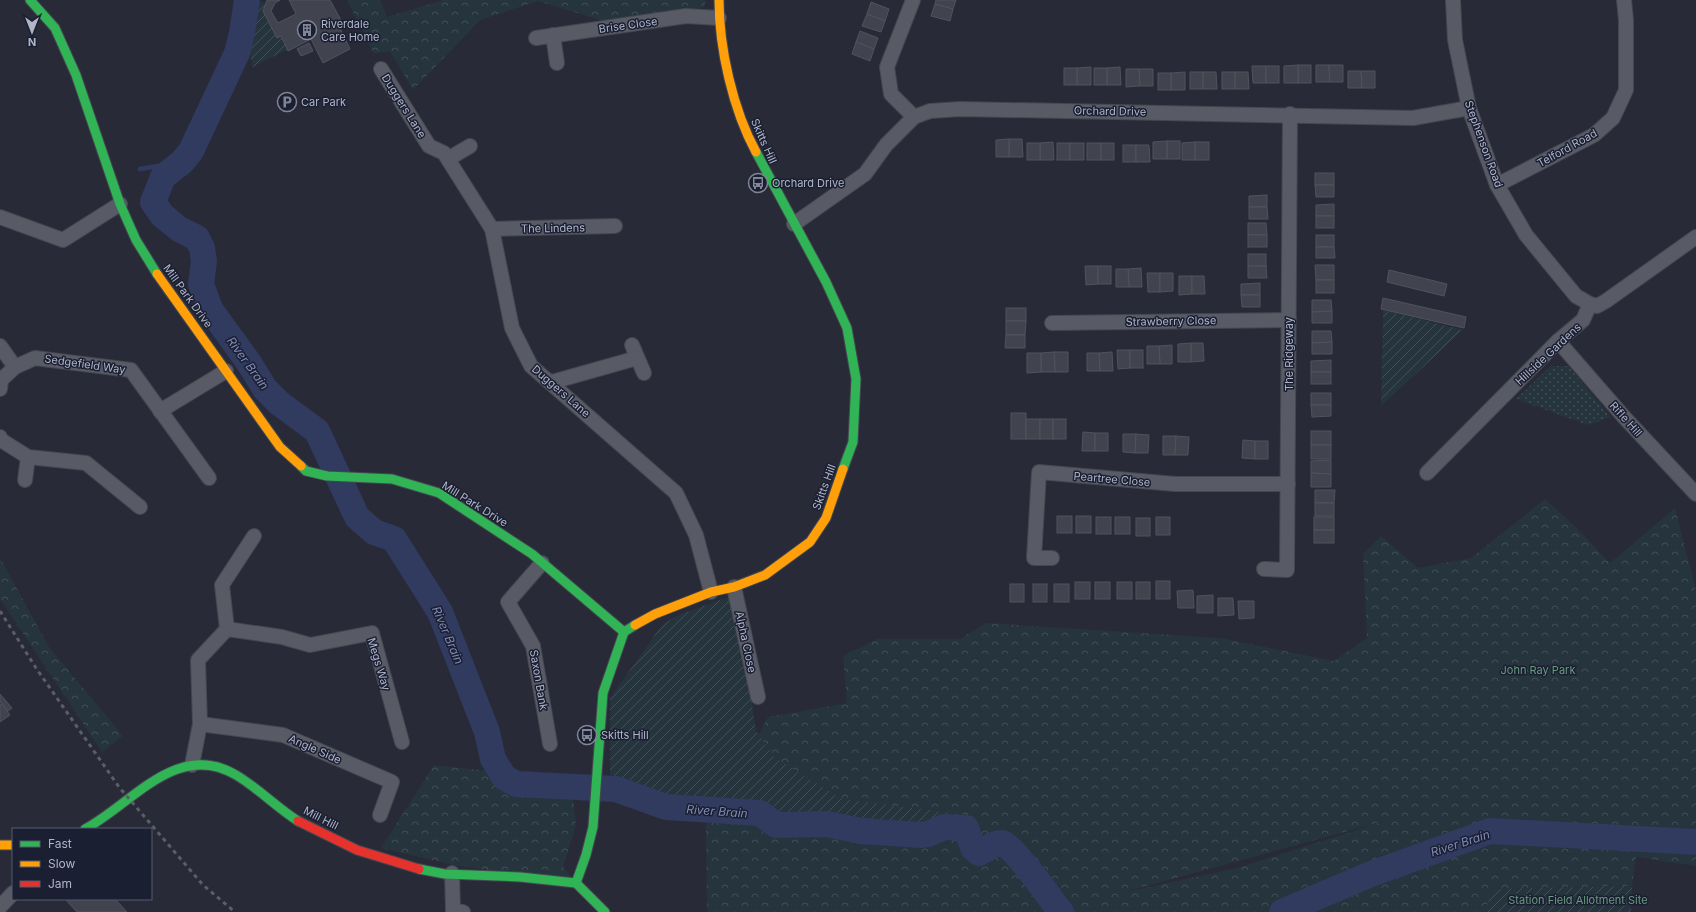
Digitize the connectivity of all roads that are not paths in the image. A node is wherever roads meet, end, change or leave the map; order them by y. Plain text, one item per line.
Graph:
1 (30, 0) edge
2 (719, 0) edge
3 (913, 0) edge
4 (1453, 0) edge
5 (1624, 0) edge
6 (719, 18) junction
7 (553, 35) junction
8 (536, 38) dead end
9 (557, 62) dead end
10 (381, 69) dead end
11 (1469, 108) junction
12 (1290, 114) junction
13 (914, 117) junction
14 (470, 146) dead end
15 (448, 159) junction
16 (1497, 185) junction
17 (120, 204) junction
18 (0, 217) edge
19 (794, 224) junction
20 (615, 226) dead end
21 (492, 229) junction
22 (1696, 238) edge
23 (1590, 304) junction
24 (1289, 320) junction
25 (1052, 323) dead end
26 (1558, 341) junction
27 (632, 345) dead end
28 (0, 346) edge
29 (637, 358) junction
30 (15, 367) junction
31 (226, 371) junction
32 (644, 373) dead end
33 (552, 382) junction
34 (0, 389) edge
35 (160, 411) junction
36 (0, 437) edge
37 (28, 457) junction
38 (1427, 473) dead end
39 (209, 478) dead end
40 (25, 480) dead end
41 (1288, 484) junction
42 (1696, 494) edge
43 (140, 507) dead end
44 (254, 536) dead end
45 (1052, 558) dead end
46 (542, 563) junction
47 (1264, 569) dead end
48 (734, 587) junction
49 (710, 592) junction
50 (227, 630) junction
51 (624, 632) junction
52 (758, 697) dead end
53 (200, 724) junction
54 (402, 742) dead end
55 (550, 744) dead end
56 (192, 765) junction
57 (380, 815) dead end
58 (86, 828) edge
59 (12, 845) edge
60 (0, 846) edge
61 (452, 874) junction
62 (576, 882) junction
63 (12, 894) edge
64 (0, 907) edge
65 (456, 911) edge
66 (604, 912) edge

1 - 17 street, Mill Park Drive
2 - 6 street, Skitts Hill
3 - 13 street
4 - 11 street, Stephenson Road
5 - 16 street, Telford Road
6 - 7 street, Brise Close
6 - 19 street, Skitts Hill
7 - 8 street, Brise Close
7 - 9 street
10 - 15 street, Duggers Lane
11 - 12 street, Orchard Drive
11 - 16 street, Stephenson Road
12 - 13 street, Orchard Drive
12 - 24 street, The Ridgeway
13 - 19 street, Orchard Drive
14 - 15 street
15 - 21 street, Duggers Lane
16 - 23 street, Stephenson Road
17 - 18 street
17 - 31 street, Mill Park Drive
19 - 48 street, Skitts Hill
20 - 21 street, The Lindens
21 - 33 street, Duggers Lane
22 - 23 street
23 - 26 street, Hillside Gardens
24 - 25 street, Strawberry Close
24 - 41 street, The Ridgeway
26 - 38 street, Hillside Gardens
26 - 42 street, Rifle Hill
27 - 29 street
28 - 30 street
29 - 32 street
29 - 33 street
30 - 34 street, Sedgefield Way
30 - 35 street, Sedgefield Way
31 - 35 street
31 - 46 street, Mill Park Drive
33 - 49 street, Duggers Lane
35 - 39 street, Sedgefield Way
36 - 37 street
37 - 40 street
37 - 43 street
41 - 45 street, Peartree Close
41 - 47 street, The Ridgeway
44 - 50 street
46 - 51 street, Mill Park Drive
46 - 55 street, Saxon Bank
48 - 49 street, Skitts Hill
48 - 52 street, Alpha Close
49 - 51 street, Skitts Hill
50 - 53 street
50 - 54 street, Megs Way
51 - 62 street
53 - 56 street
53 - 57 street, Angle Side
56 - 58 street, Mill Hill
56 - 61 street, Mill Hill
59 - 60 street
61 - 62 street, Mill Hill
61 - 65 street
62 - 66 street
63 - 64 street

